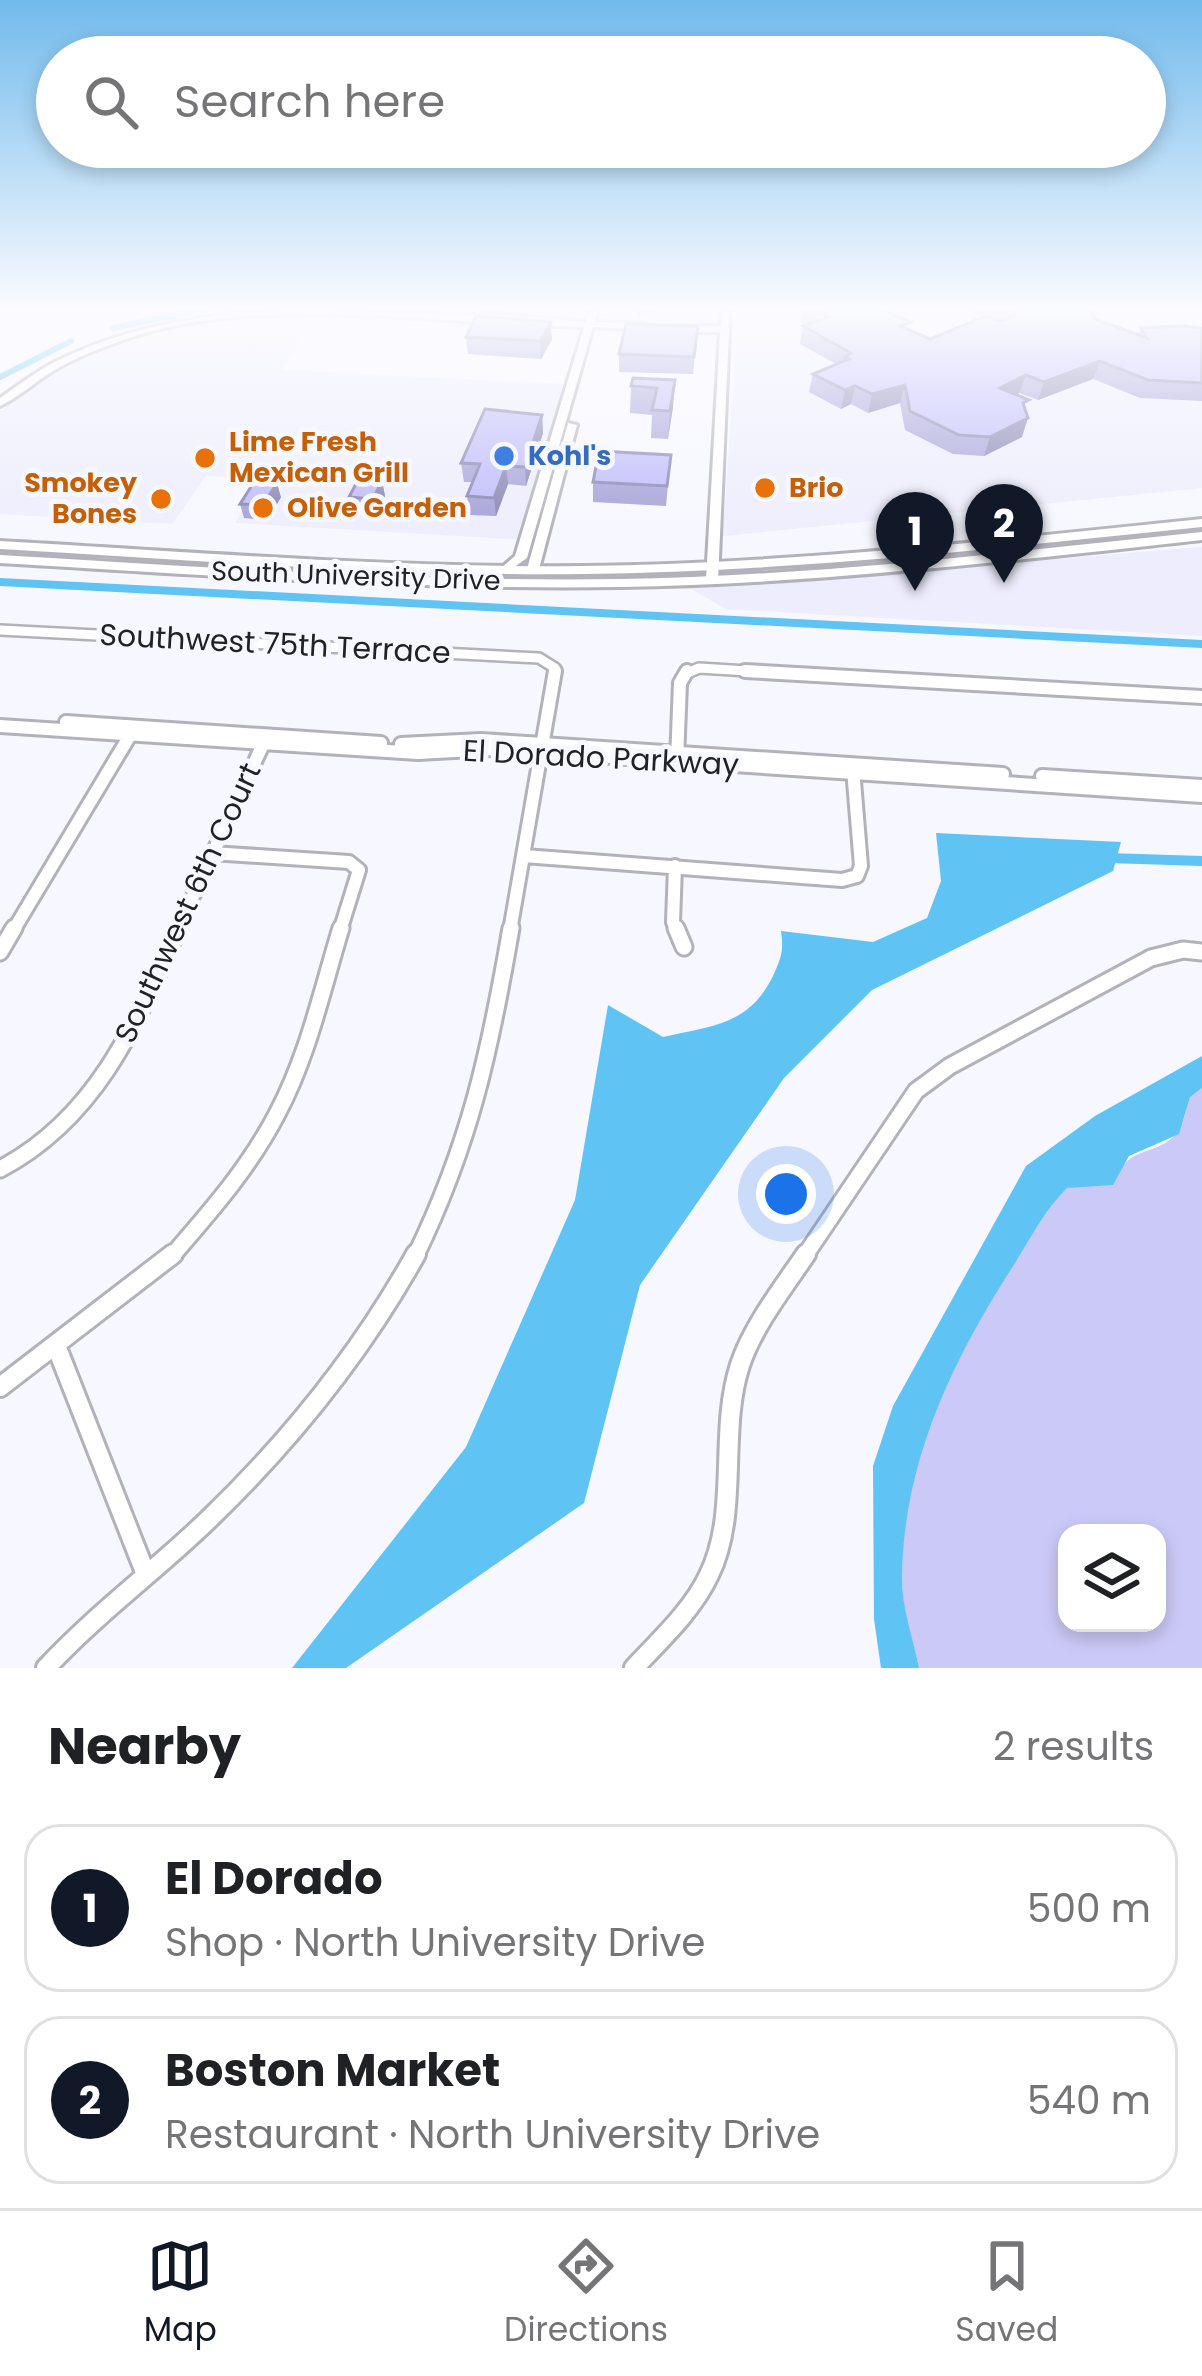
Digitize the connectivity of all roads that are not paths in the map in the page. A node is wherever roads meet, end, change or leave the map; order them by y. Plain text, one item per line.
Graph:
1 (573, 387) edge
2 (578, 387) edge
3 (721, 387) edge
4 (1202, 529) edge
5 (1012, 541) junction
6 (0, 544) edge
7 (0, 559) edge
8 (533, 569) junction
9 (840, 571) junction
10 (711, 573) junction
11 (503, 576) junction
12 (0, 630) edge
13 (1202, 698) edge
14 (0, 722) edge
15 (132, 731) junction
16 (265, 740) junction
17 (544, 749) junction
18 (677, 757) junction
19 (853, 768) junction
20 (1202, 786) edge
21 (1202, 796) edge
22 (212, 853) junction
23 (524, 856) junction
24 (675, 866) junction
25 (684, 947) dead end
26 (0, 952) edge
27 (1202, 952) edge
28 (2, 1169) edge
29 (57, 1348) junction
30 (0, 1387) edge
31 (145, 1573) junction
32 (46, 1668) edge
33 (634, 1668) edge

1 - 11 street
2 - 8 street
3 - 10 street
4 - 5 main road
4 - 9 main road
5 - 9 main road
5 - 10 main road
6 - 11 main road, South University Drive
7 - 11 main road, South University Drive
8 - 10 main road, South University Drive
8 - 11 main road
9 - 10 main road
10 - 11 main road, South University Drive
12 - 17 street, Southwest 75th Terrace
13 - 18 street
14 - 15 street, El Dorado Parkway
15 - 16 street, El Dorado Parkway
15 - 26 street
16 - 17 street, El Dorado Parkway
16 - 22 street, Southwest 6th Court
17 - 18 street, El Dorado Parkway
17 - 23 street
18 - 19 street, El Dorado Parkway
19 - 20 street, El Dorado Parkway
19 - 21 street, El Dorado Parkway
19 - 24 street
22 - 28 street, Southwest 6th Court
22 - 29 street
23 - 24 street
23 - 31 street
24 - 25 street
27 - 33 street
29 - 30 street
29 - 31 street
31 - 32 street

